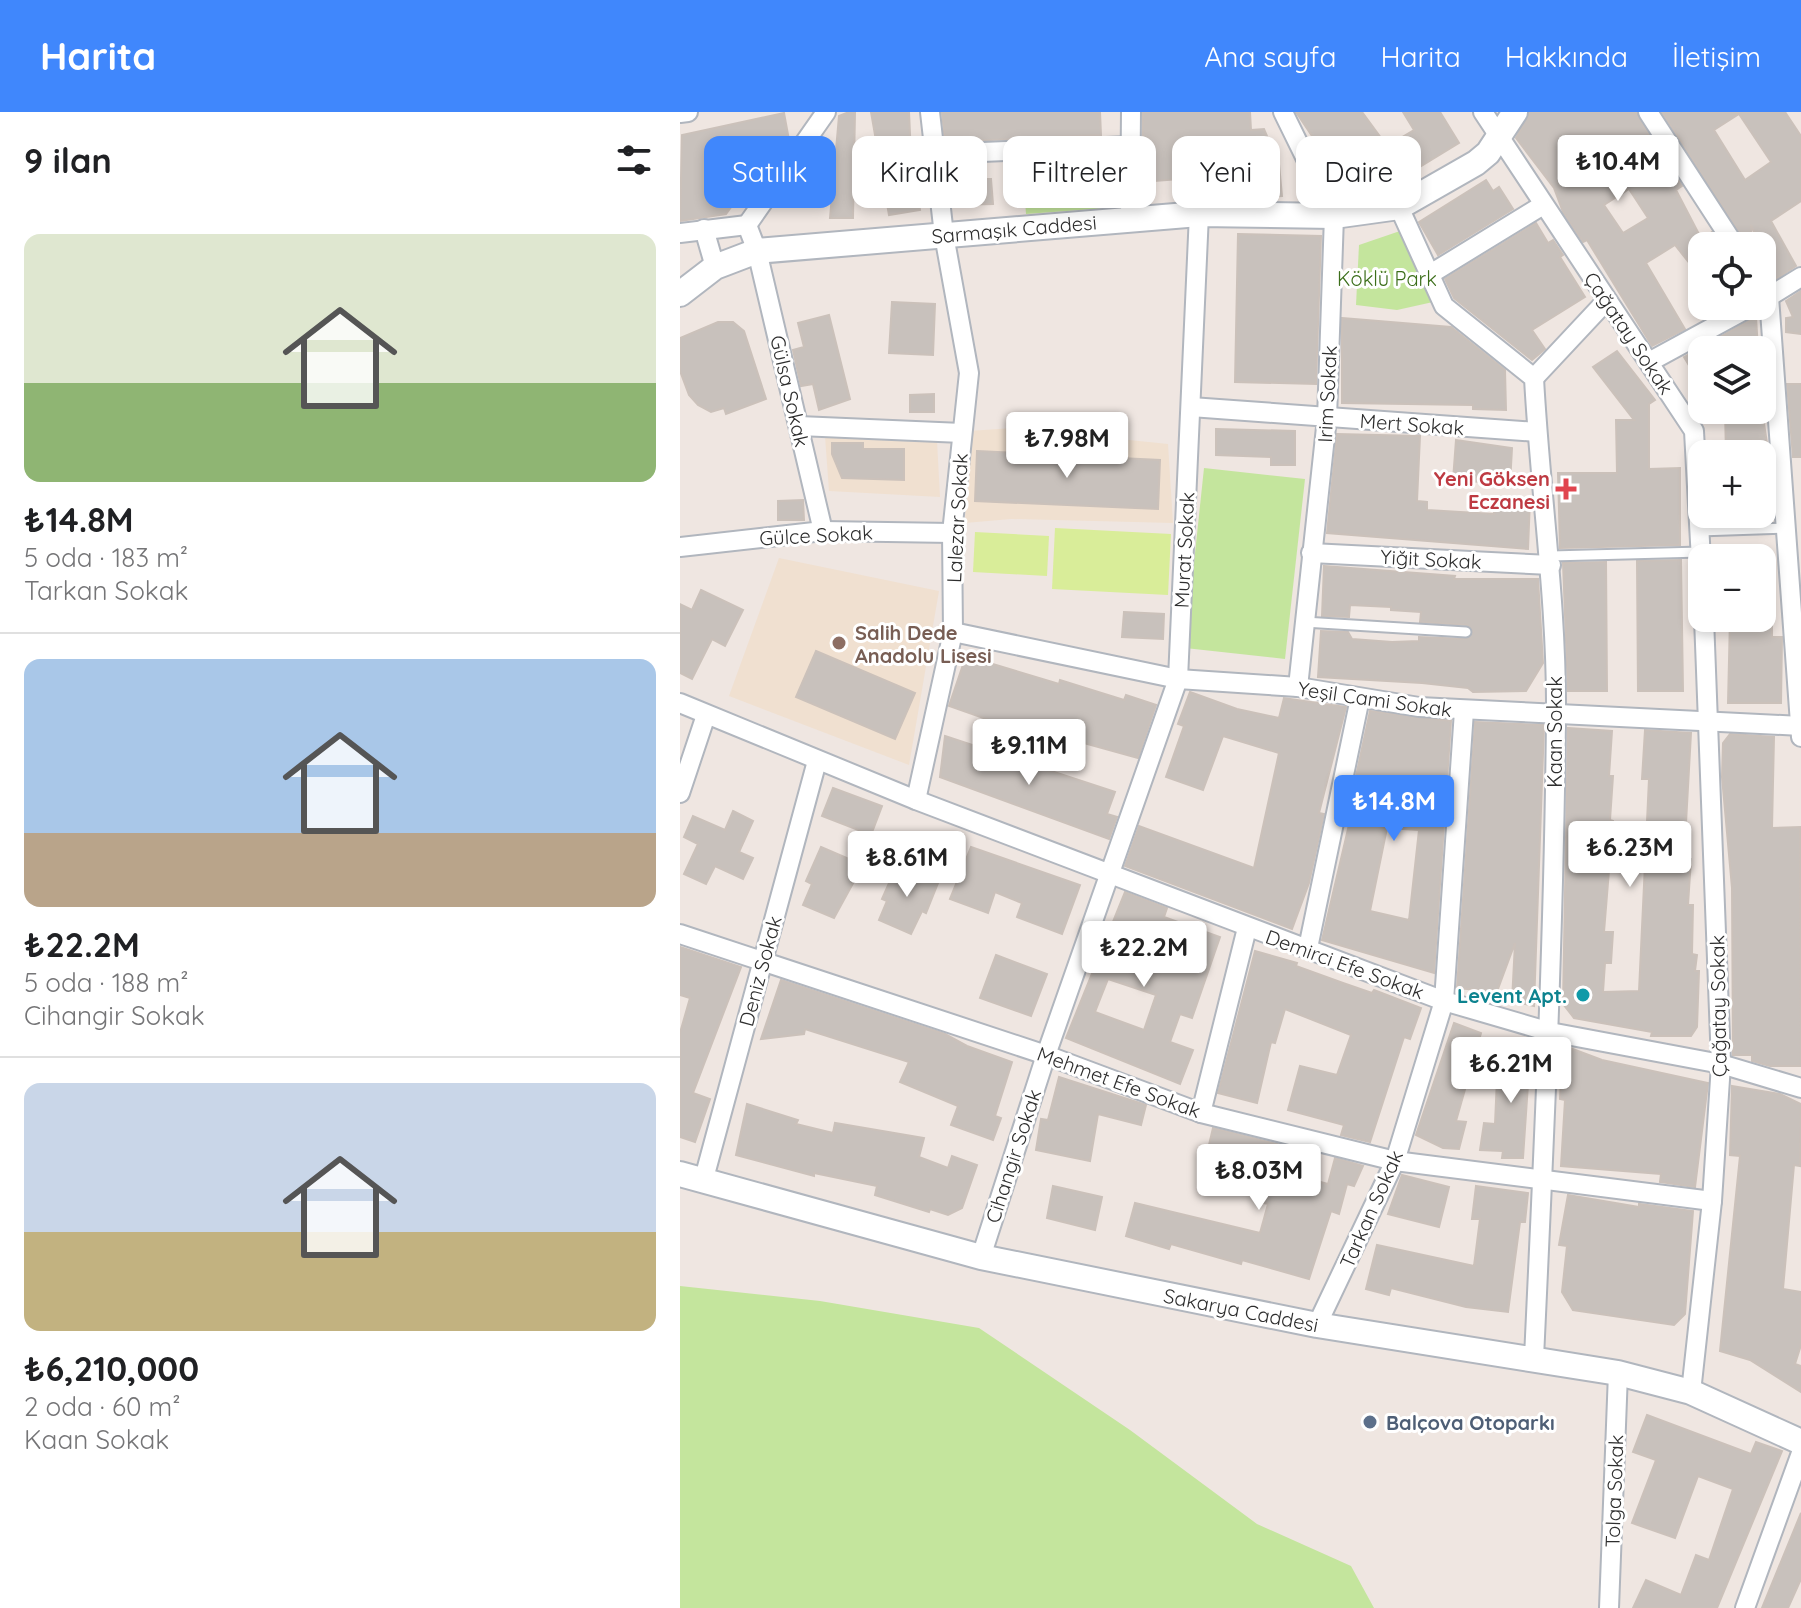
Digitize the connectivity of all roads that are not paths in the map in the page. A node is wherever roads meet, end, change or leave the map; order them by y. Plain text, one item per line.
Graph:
1 (688, 112) edge
2 (826, 112) edge
3 (930, 112) edge
4 (1131, 112) edge
5 (1284, 112) edge
6 (1483, 112) edge
7 (1515, 112) edge
8 (1648, 112) edge
9 (680, 113) edge
10 (933, 136) edge
11 (1130, 136) edge
12 (1498, 138) junction
13 (1421, 194) edge
14 (1543, 205) junction
15 (941, 208) edge
16 (1130, 208) edge
17 (1392, 208) edge
18 (1400, 208) edge
19 (1199, 214) junction
20 (1334, 216) junction
21 (1130, 219) junction
22 (747, 225) junction
23 (704, 229) junction
24 (1726, 232) edge
25 (680, 233) edge
26 (944, 235) junction
27 (757, 251) junction
28 (715, 267) junction
29 (1432, 273) junction
30 (1801, 277) edge
31 (1776, 290) edge
32 (680, 294) edge
33 (1607, 300) junction
34 (1721, 320) edge
35 (1763, 320) edge
36 (1649, 362) junction
37 (1534, 378) junction
38 (1191, 407) junction
39 (1327, 418) junction
40 (799, 426) junction
41 (1537, 432) junction
42 (962, 433) junction
43 (1786, 528) junction
44 (823, 531) junction
45 (1699, 531) junction
46 (952, 533) junction
47 (1700, 544) edge
48 (680, 547) edge
49 (1311, 553) junction
50 (1688, 553) edge
51 (1551, 560) junction
52 (1304, 622) junction
53 (953, 632) junction
54 (1466, 632) dead end
55 (1705, 632) edge
56 (1178, 679) junction
57 (1298, 687) junction
58 (1360, 698) junction
59 (680, 703) edge
60 (1464, 711) junction
61 (706, 715) junction
62 (1556, 715) junction
63 (1709, 721) junction
64 (1801, 726) edge
65 (1801, 737) edge
66 (817, 761) junction
67 (680, 793) edge
68 (916, 800) junction
69 (1110, 874) junction
70 (1247, 928) junction
71 (680, 934) edge
72 (1308, 948) junction
73 (763, 959) junction
74 (1444, 1001) junction
75 (1550, 1032) junction
76 (1046, 1055) junction
77 (1721, 1064) junction
78 (1801, 1088) edge
79 (1201, 1113) junction
80 (1395, 1161) junction
81 (691, 1178) edge
82 (1542, 1180) junction
83 (1712, 1201) junction
84 (981, 1257) junction
85 (1317, 1325) junction
86 (1534, 1358) junction
87 (1618, 1373) junction
88 (1691, 1392) junction
89 (1801, 1442) edge
90 (1801, 1453) edge
91 (1609, 1608) edge
92 (1745, 1608) edge

1 - 9 street
2 - 22 street
3 - 10 street, Lalezar Sokak
4 - 11 street
5 - 20 street, Irim Sokak
6 - 12 street, Çağatay Sokak
7 - 12 main road, Sarmaşık Caddesi
8 - 24 street
12 - 13 main road, Sarmaşık Caddesi
12 - 14 street, Çağatay Sokak
14 - 29 street
14 - 33 street, Çağatay Sokak
15 - 26 street, Lalezar Sokak
16 - 21 street
17 - 20 main road, Sarmaşık Caddesi
18 - 29 street
19 - 20 main road, Sarmaşık Caddesi
19 - 21 main road, Sarmaşık Caddesi
19 - 38 street, Murat Sokak
20 - 39 street, Irim Sokak
21 - 26 main road, Sarmaşık Caddesi
22 - 23 street
22 - 27 street, Gülsa Sokak
23 - 25 street
23 - 28 street
26 - 27 main road, Sarmaşık Caddesi
26 - 42 street, Lalezar Sokak
27 - 28 main road, Sarmaşık Caddesi
27 - 40 street, Gülsa Sokak
28 - 32 main road, Sarmaşık Caddesi
29 - 37 street
30 - 31 street
33 - 36 street, Çağatay Sokak
33 - 37 street
34 - 36 street
35 - 43 street
36 - 45 street, Çağatay Sokak
37 - 41 street, Kaan Sokak
38 - 39 street, Mert Sokak
38 - 56 street, Murat Sokak
39 - 41 street, Mert Sokak
39 - 49 street, Irim Sokak
40 - 42 street
40 - 44 street, Gülsa Sokak
41 - 51 street, Kaan Sokak
42 - 46 street, Lalezar Sokak
43 - 45 lane
43 - 64 street
44 - 46 street, Gülce Sokak
44 - 48 street, Gülce Sokak
45 - 47 street, Çağatay Sokak
46 - 53 street, Lalezar Sokak
49 - 51 street, Yiğit Sokak
49 - 52 street, Irim Sokak
50 - 51 lane
51 - 62 street, Kaan Sokak
52 - 54 lane
52 - 57 street, Irim Sokak
53 - 56 street, Yeşil Cami Sokak
53 - 68 street, Lalezar Sokak
55 - 63 street, Çağatay Sokak
56 - 57 street, Yeşil Cami Sokak
56 - 69 street, Murat Sokak
57 - 58 street, Yeşil Cami Sokak
58 - 60 street, Yeşil Cami Sokak
58 - 72 street
59 - 61 street, Demirci Efe Sokak
60 - 62 street, Yeşil Cami Sokak
60 - 74 street, Tarkan Sokak
61 - 66 street, Demirci Efe Sokak
61 - 67 street
62 - 63 street, Yeşil Cami Sokak
62 - 75 street, Kaan Sokak
63 - 64 street, Yeşil Cami Sokak
63 - 77 street, Çağatay Sokak
64 - 65 street
66 - 68 street, Demirci Efe Sokak
66 - 73 street, Deniz Sokak
68 - 69 street, Demirci Efe Sokak
69 - 70 street, Demirci Efe Sokak
69 - 76 street, Cihangir Sokak
70 - 72 street, Demirci Efe Sokak
70 - 79 street
71 - 73 street, Mehmet Efe Sokak
72 - 74 street, Demirci Efe Sokak
73 - 76 street, Mehmet Efe Sokak
73 - 81 street, Deniz Sokak
74 - 75 street, Demirci Efe Sokak
74 - 80 street, Tarkan Sokak
75 - 77 street, Demirci Efe Sokak
75 - 82 street, Kaan Sokak
76 - 79 street, Mehmet Efe Sokak
76 - 84 street, Cihangir Sokak
77 - 78 street, Demirci Efe Sokak
77 - 83 street, Çağatay Sokak
79 - 80 street, Mehmet Efe Sokak
80 - 82 street, Mehmet Efe Sokak
80 - 85 street, Tarkan Sokak
81 - 84 main road, Sakarya Caddesi
82 - 83 street, Mehmet Efe Sokak
82 - 86 street, Kaan Sokak
83 - 88 street, Çağatay Sokak
84 - 85 main road, Sakarya Caddesi
85 - 86 main road, Sakarya Caddesi
86 - 87 main road, Sakarya Caddesi
87 - 88 main road, Sakarya Caddesi
87 - 91 street, Tolga Sokak
88 - 89 main road, Sakarya Caddesi
90 - 92 street

